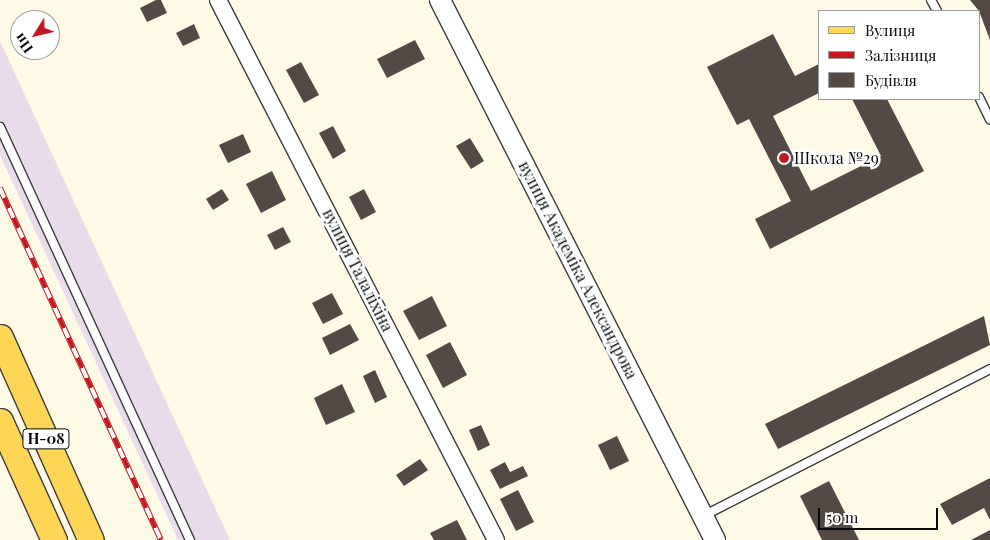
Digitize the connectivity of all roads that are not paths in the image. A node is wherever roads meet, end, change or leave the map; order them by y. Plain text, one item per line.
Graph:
1 (218, 0) edge
2 (440, 0) edge
3 (980, 99) edge
4 (990, 120) edge
5 (0, 127) edge
6 (0, 337) edge
7 (990, 369) edge
8 (0, 421) edge
9 (703, 516) junction
10 (54, 540) edge
11 (91, 540) edge
12 (190, 540) edge
13 (496, 540) edge
14 (715, 540) edge

1 - 13 street, вулиця Талаліхіна
2 - 9 street, вулиця Академіка Александрова
3 - 4 lane
5 - 12 lane
6 - 11 main road, Н-08
7 - 9 lane
8 - 10 main road, Н-08
9 - 14 street, вулиця Академіка Александрова

